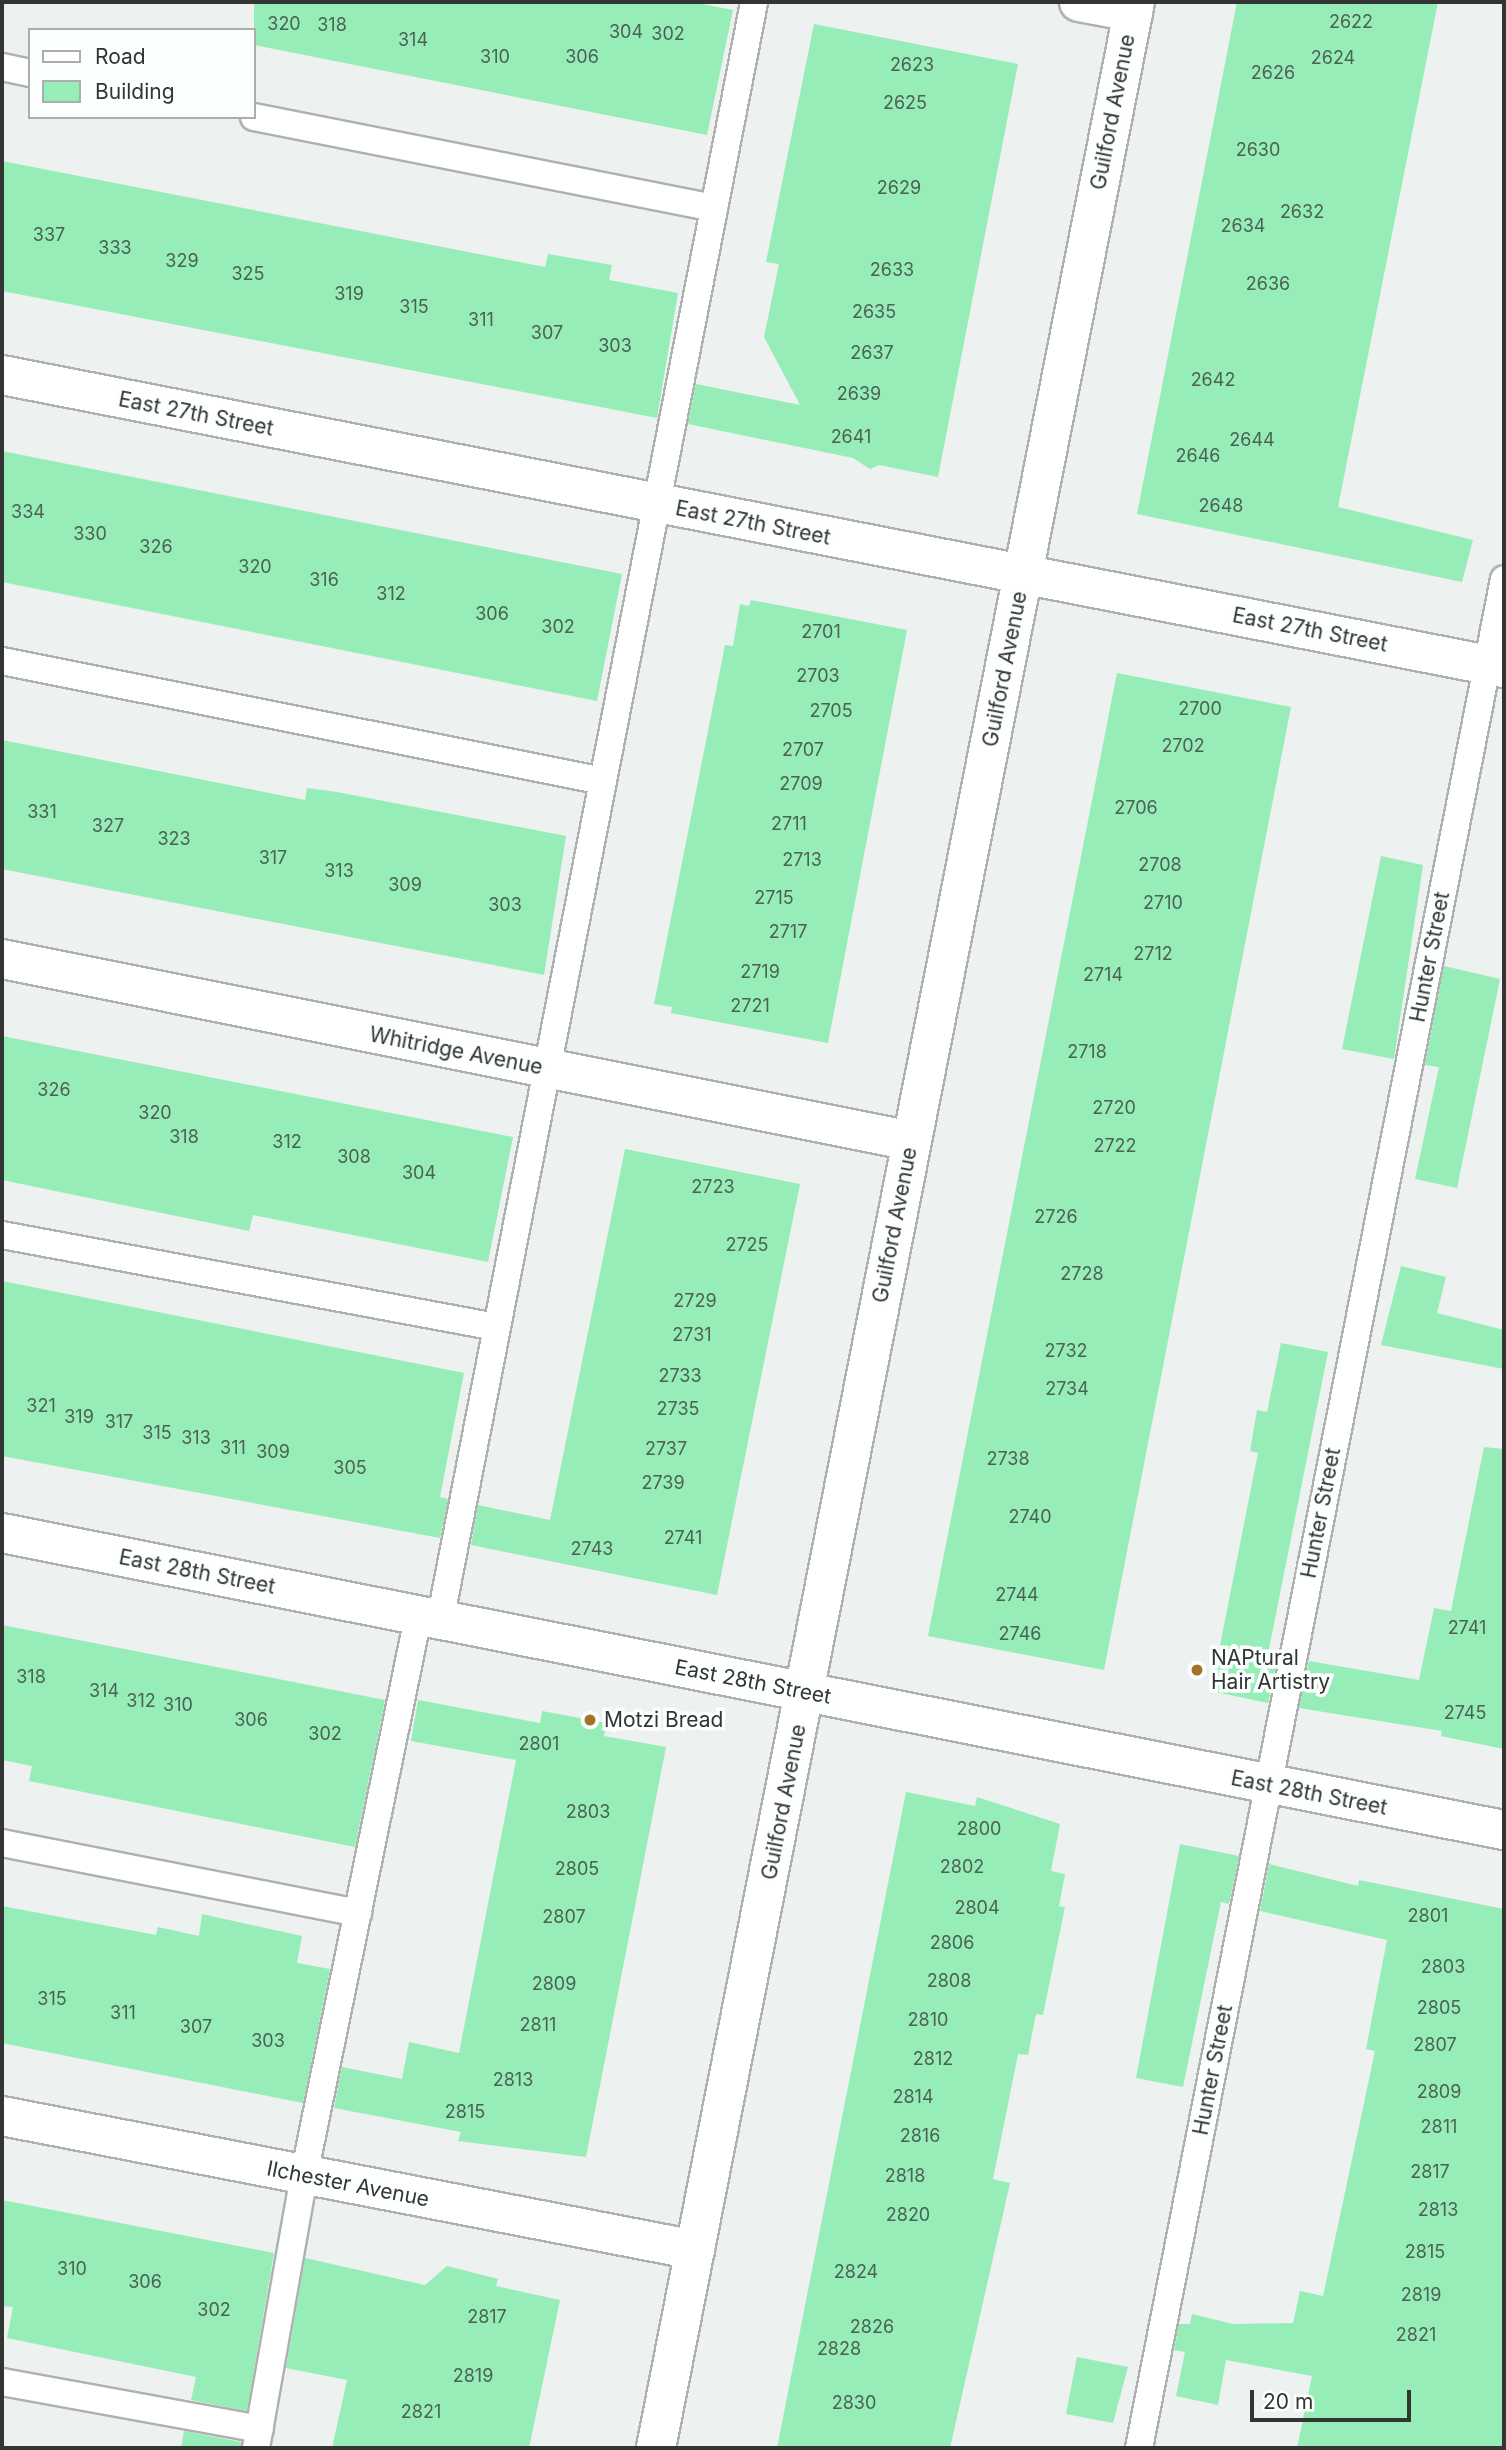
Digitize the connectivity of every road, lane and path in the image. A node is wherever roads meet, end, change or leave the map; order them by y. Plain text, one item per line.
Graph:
1 (754, 2) edge
2 (1079, 2) edge
3 (1134, 7) edge
4 (2, 67) edge
5 (28, 73) edge
6 (256, 117) edge
7 (714, 208) junction
8 (2, 375) edge
9 (657, 506) junction
10 (1023, 574) junction
11 (1504, 579) edge
12 (2, 661) edge
13 (1496, 667) edge
14 (603, 780) junction
15 (2, 959) edge
16 (546, 1069) junction
17 (911, 1141) junction
18 (2, 1235) edge
19 (496, 1327) junction
20 (2, 1533) edge
21 (429, 1619) junction
22 (805, 1692) junction
23 (1268, 1785) junction
24 (1504, 1830) edge
25 (2, 1843) edge
26 (358, 1913) junction
27 (2, 2116) edge
28 (304, 2175) junction
29 (695, 2250) junction
30 (2, 2382) edge
31 (258, 2439) edge
32 (656, 2448) edge
33 (1139, 2448) edge

1 - 7 lane
2 - 3 street
3 - 10 street, Guilford Avenue
4 - 5 lane
6 - 7 lane
7 - 9 lane
8 - 9 street, East 27th Street
9 - 10 street, East 27th Street
9 - 14 lane
10 - 13 street, East 27th Street
10 - 17 street, Guilford Avenue
11 - 13 lane, Hunter Street
12 - 14 lane
13 - 23 lane, Hunter Street
14 - 16 lane
15 - 16 street, Whitridge Avenue
16 - 17 street, Whitridge Avenue
16 - 19 lane
17 - 22 street, Guilford Avenue
18 - 19 lane
19 - 21 lane
20 - 21 street, East 28th Street
21 - 22 street, East 28th Street
21 - 26 lane
22 - 23 street, East 28th Street
22 - 29 street, Guilford Avenue
23 - 24 street, East 28th Street
23 - 33 lane, Hunter Street
25 - 26 lane
26 - 28 lane
27 - 28 street, Ilchester Avenue
28 - 29 street, Ilchester Avenue
28 - 31 lane
29 - 32 street, Guilford Avenue
30 - 31 lane

